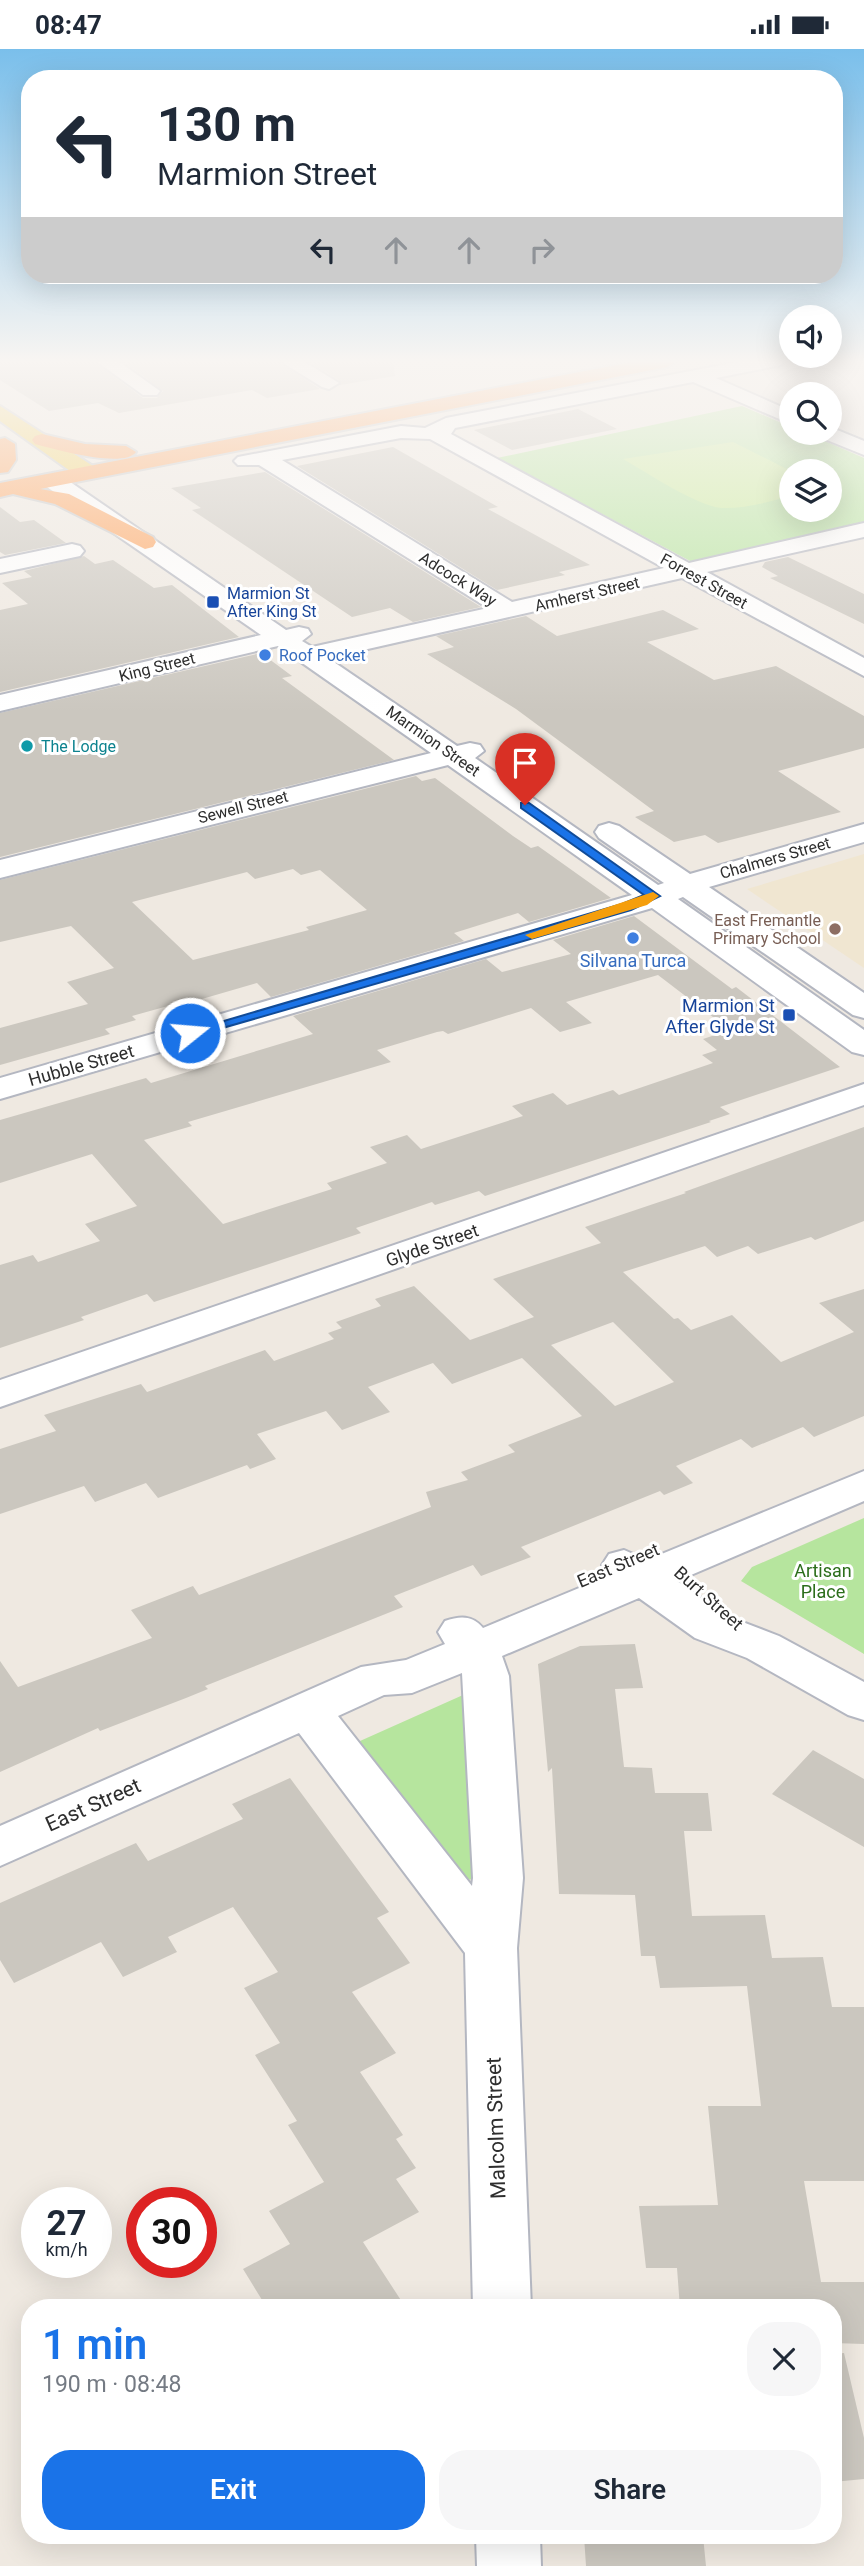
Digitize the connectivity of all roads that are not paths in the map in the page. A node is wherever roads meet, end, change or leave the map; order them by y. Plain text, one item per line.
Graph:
1 (36, 478) edge
2 (51, 478) edge
3 (102, 478) edge
4 (129, 478) edge
5 (285, 478) edge
6 (518, 478) edge
7 (121, 488) joint
8 (0, 491) edge
9 (864, 530) edge
10 (145, 542) junction
11 (72, 551) dead end
12 (0, 566) edge
13 (229, 571) dead end
14 (686, 571) junction
15 (510, 611) junction
16 (284, 637) junction
17 (312, 643) junction
18 (340, 648) junction
19 (864, 668) edge
20 (394, 685) dead end
21 (0, 703) edge
22 (457, 728) dead end
23 (491, 751) joint
24 (454, 756) junction
25 (584, 815) dead end
26 (864, 833) edge
27 (0, 869) edge
28 (686, 885) junction
29 (653, 896) junction
30 (864, 1008) edge
31 (864, 1045) edge
32 (0, 1089) edge
33 (864, 1094) edge
34 (0, 1394) edge
35 (864, 1460) edge
36 (864, 1485) edge
37 (648, 1564) junction
38 (468, 1640) junction
39 (864, 1703) edge
40 (307, 1710) junction
41 (0, 1847) edge
42 (491, 1948) junction
43 (502, 2299) edge
44 (508, 2544) edge
45 (509, 2566) edge

1 - 8 highway
2 - 10 street, Marmion Street
3 - 7 street
4 - 7 highway
5 - 15 street, Adcock Way
6 - 14 street, Forrest Street
8 - 10 highway
9 - 14 street, Amherst Street
10 - 16 street, Marmion Street
11 - 12 street
13 - 17 street, Marmion Street
14 - 15 street, Amherst Street
14 - 19 street, Forrest Street
15 - 18 street, Amherst Street
16 - 17 street, Marmion Street
16 - 21 street, King Street
17 - 18 street, Marmion Street
17 - 24 street, Marmion Street
18 - 20 street, Marmion Street
22 - 23 street, Marmion Street
23 - 24 street, Sewell Street
24 - 27 street, Sewell Street
24 - 29 street, Marmion Street
25 - 28 street
26 - 28 street, Chalmers Street
28 - 29 street, Hubble Street
28 - 30 street
29 - 31 street, Marmion Street
29 - 32 street, Hubble Street
33 - 34 street, Glyde Street
35 - 37 street, East Street
36 - 37 street, East Street
37 - 38 street, East Street
37 - 39 street, Burt Street
38 - 40 street, East Street
38 - 42 street, Malcolm Street
40 - 41 street, East Street
40 - 42 street
42 - 43 street, Malcolm Street
44 - 45 street

